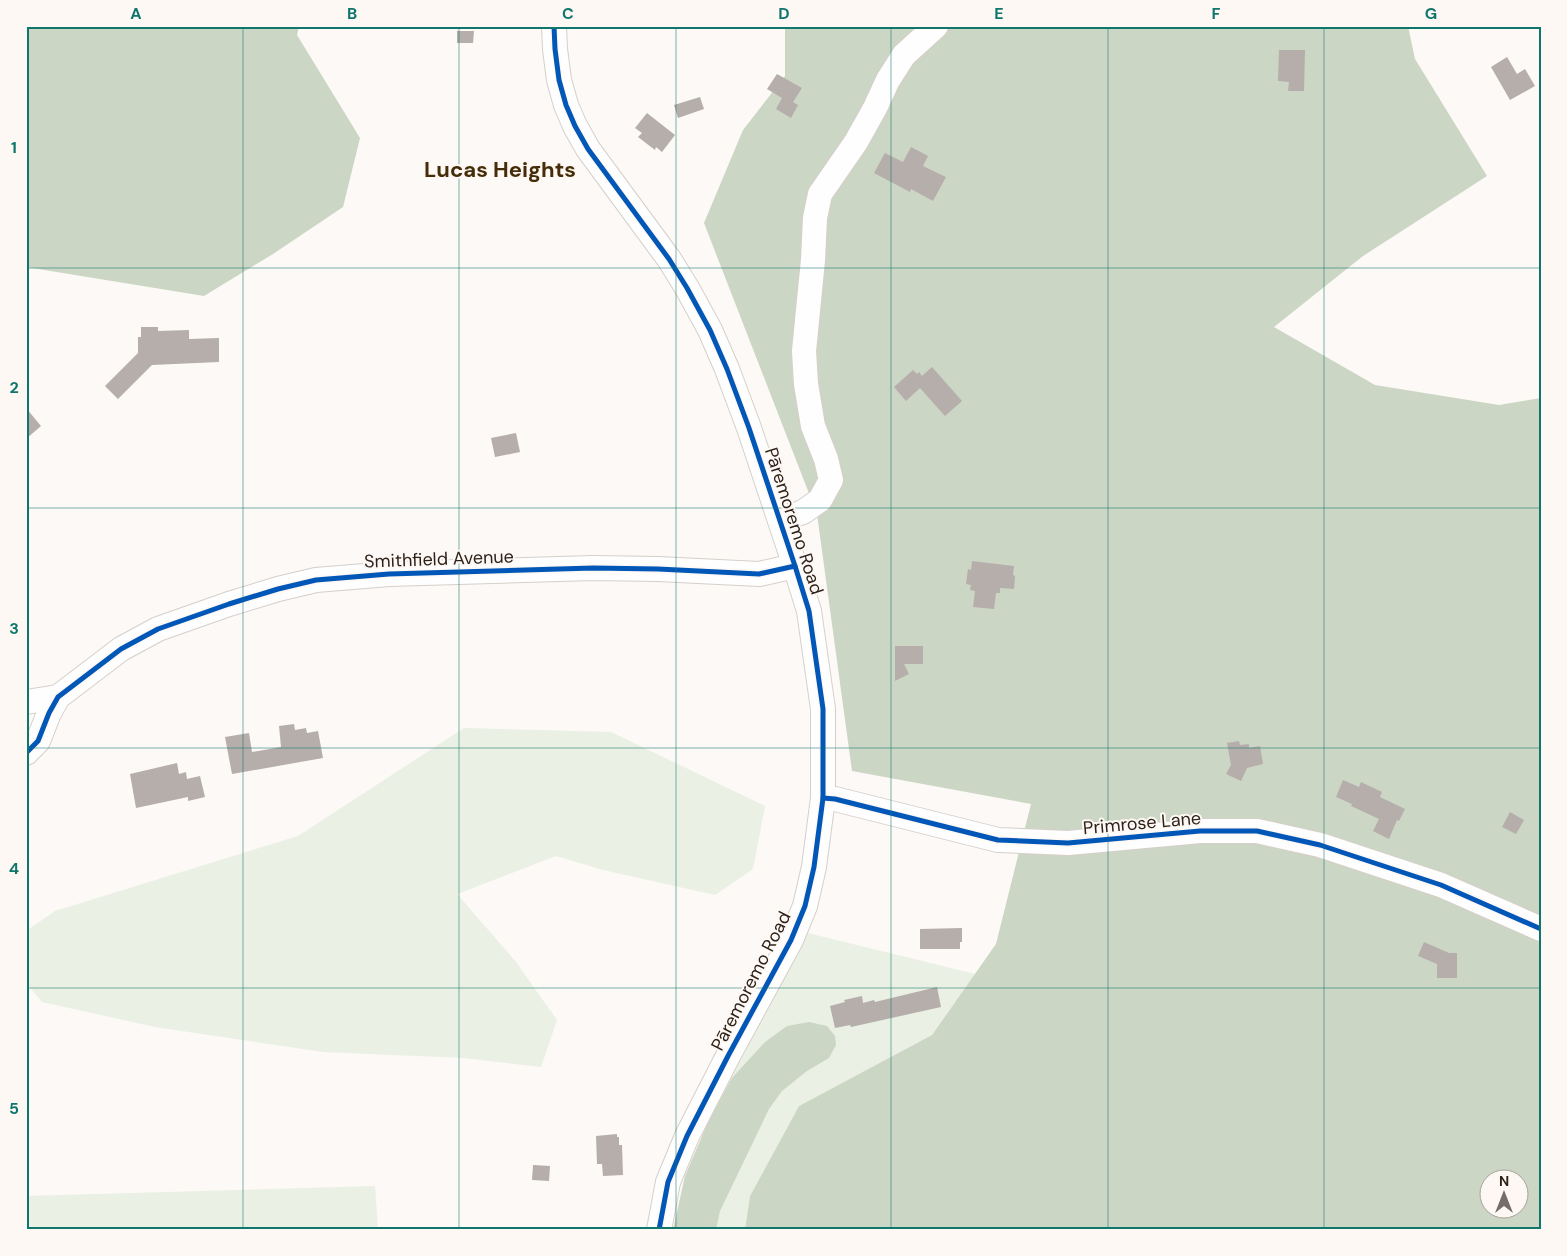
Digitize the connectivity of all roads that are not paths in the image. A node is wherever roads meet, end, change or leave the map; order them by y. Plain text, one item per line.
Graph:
1 (554, 26) edge
2 (936, 26) edge
3 (780, 520) junction
4 (795, 566) junction
5 (58, 697) junction
6 (26, 702) edge
7 (26, 753) edge
8 (823, 798) junction
9 (1541, 929) edge
10 (660, 1230) edge

1 - 3 street, Pāremoremo Road
2 - 3 street
3 - 4 street, Pāremoremo Road
4 - 5 street, Smithfield Avenue
4 - 8 street, Pāremoremo Road
5 - 6 street, Smithfield Avenue
5 - 7 street, Smithfield Avenue
8 - 9 street, Primrose Lane
8 - 10 street, Pāremoremo Road

